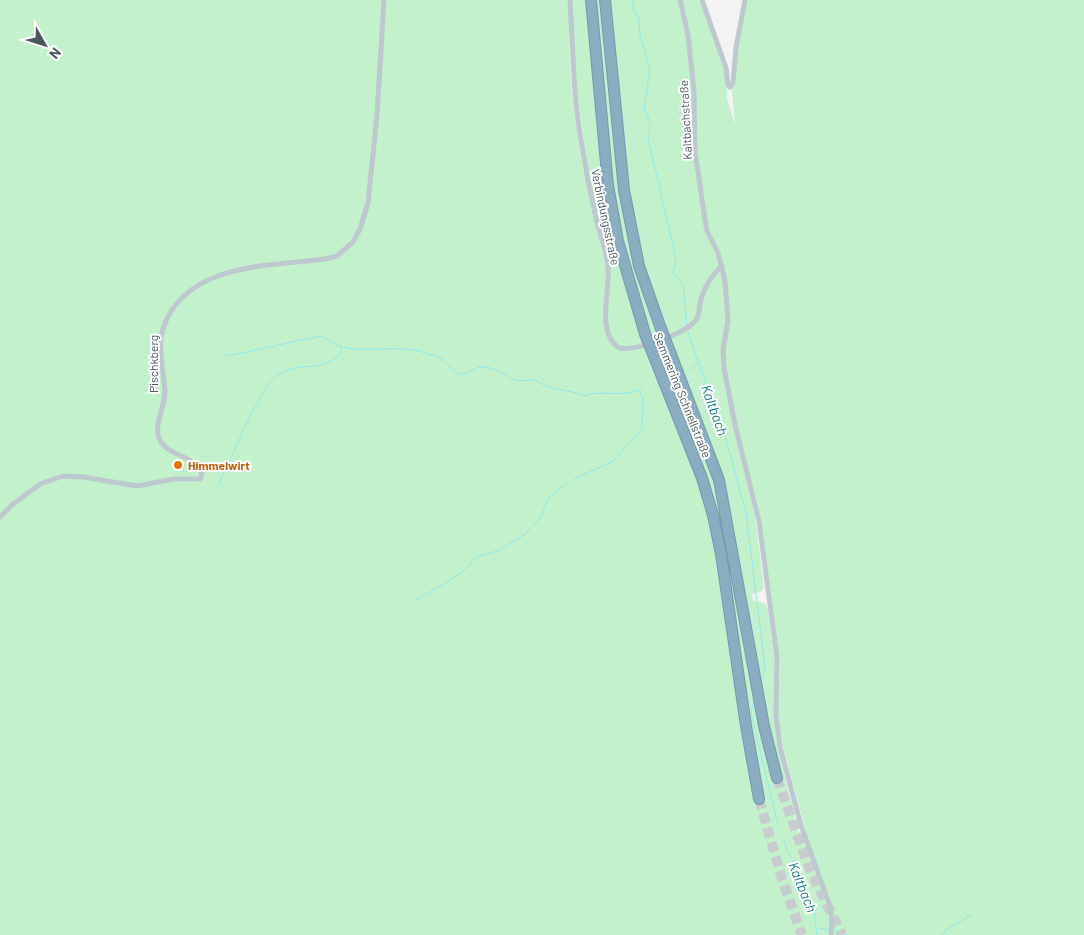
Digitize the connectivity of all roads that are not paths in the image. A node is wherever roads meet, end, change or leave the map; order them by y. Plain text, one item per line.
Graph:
1 (384, 0) edge
2 (570, 0) edge
3 (590, 0) edge
4 (605, 0) edge
5 (680, 0) edge
6 (702, 0) edge
7 (745, 0) edge
8 (722, 266) junction
9 (0, 517) edge
10 (777, 778) tunnel mouth
11 (759, 800) tunnel mouth
12 (831, 935) edge

1 - 9 street, Pischkberg
2 - 8 street, Verbindungsstraße
3 - 11 highway, Semmering Schnellstraße, bridge
4 - 10 highway, Semmering Schnellstraße, bridge
5 - 8 street, Kaltbachstraße
6 - 7 street
8 - 12 street, Kaltbachstraße

